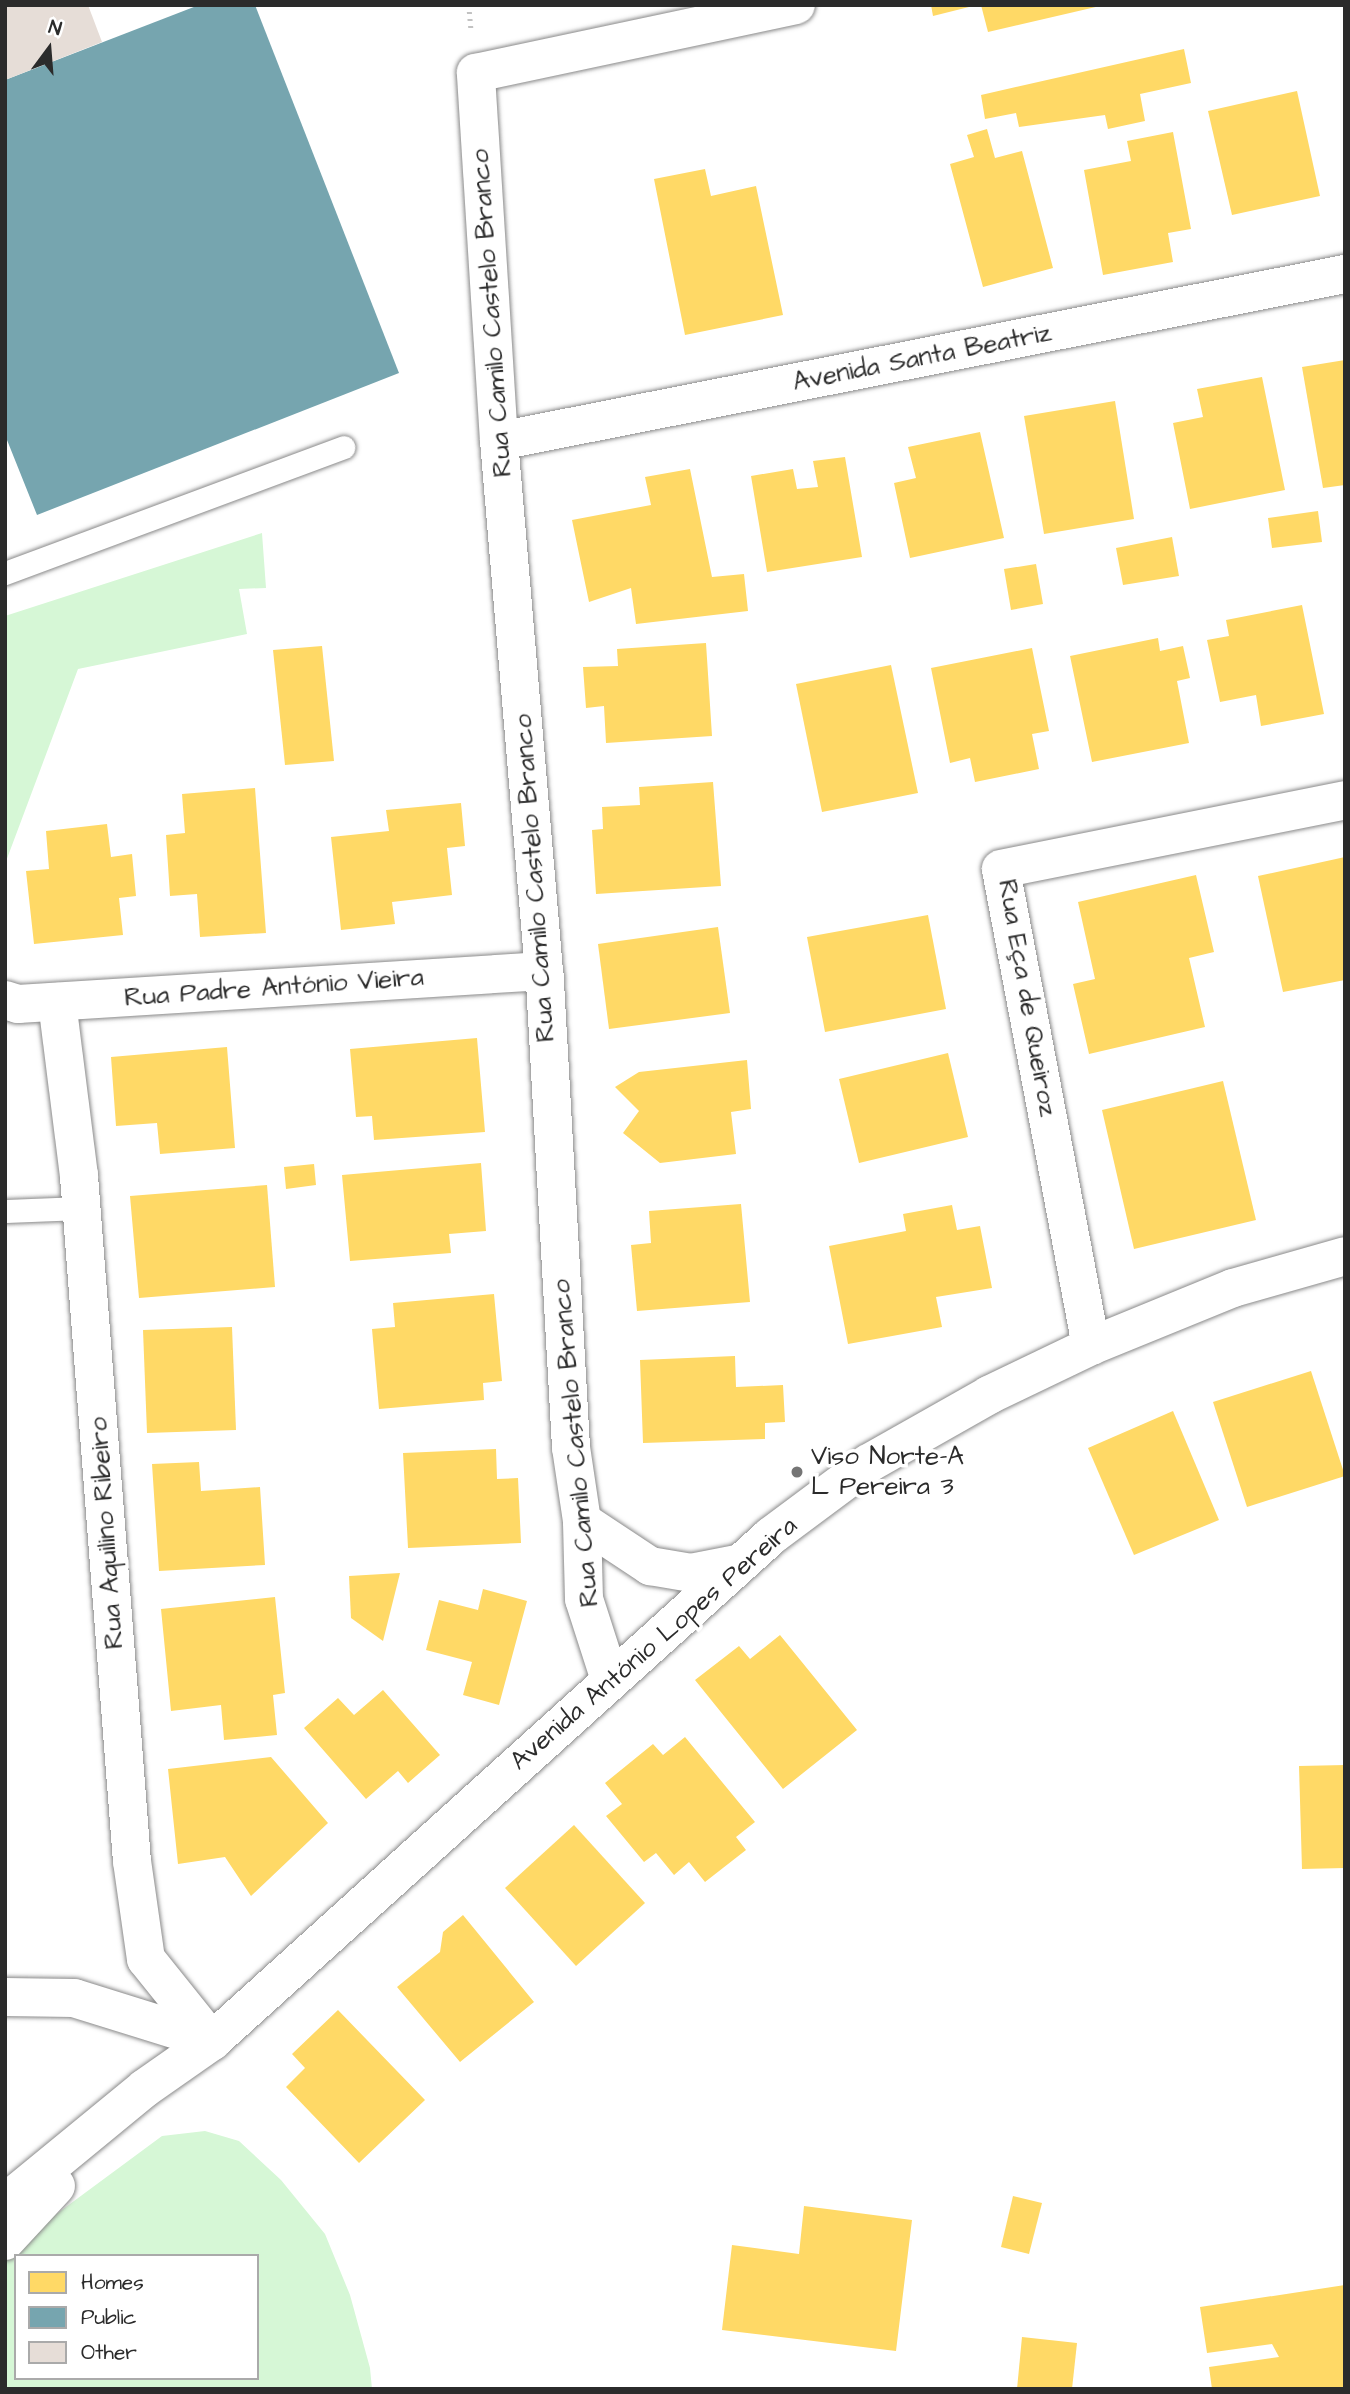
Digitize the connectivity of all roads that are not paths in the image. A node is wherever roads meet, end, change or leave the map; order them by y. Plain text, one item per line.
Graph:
1 (796, 5) edge
2 (1345, 274) edge
3 (499, 441) junction
4 (342, 447) dead end
5 (5, 573) edge
6 (1345, 800) edge
7 (544, 971) junction
8 (5, 1000) edge
9 (57, 1002) junction
10 (82, 1208) junction
11 (5, 1211) edge
12 (1345, 1256) edge
13 (1091, 1346) junction
14 (582, 1521) junction
15 (741, 1563) junction
16 (610, 1680) junction
17 (5, 1997) edge
18 (212, 2041) junction
19 (145, 2088) junction
20 (5, 2203) edge
21 (5, 2241) edge

1 - 3 street, Rua Camilo Castelo Branco
2 - 3 street, Avenida Santa Beatriz
3 - 7 street, Rua Camilo Castelo Branco
4 - 5 lane
6 - 13 street, Rua Eça de Queiroz
7 - 9 street, Rua Padre António Vieira
7 - 14 street, Rua Camilo Castelo Branco
8 - 9 street, Rua Padre António Vieira
9 - 10 street, Rua Aquilino Ribeiro
10 - 11 lane
10 - 18 street, Rua Aquilino Ribeiro
12 - 13 street, Avenida António Lopes Pereira
13 - 15 street, Avenida António Lopes Pereira
14 - 15 street
14 - 16 street, Rua Camilo Castelo Branco
15 - 16 street, Avenida António Lopes Pereira
16 - 18 street, Avenida António Lopes Pereira
17 - 18 street
18 - 19 street, Avenida António Lopes Pereira
19 - 20 street, Avenida António Lopes Pereira
19 - 21 street, Avenida António Lopes Pereira

